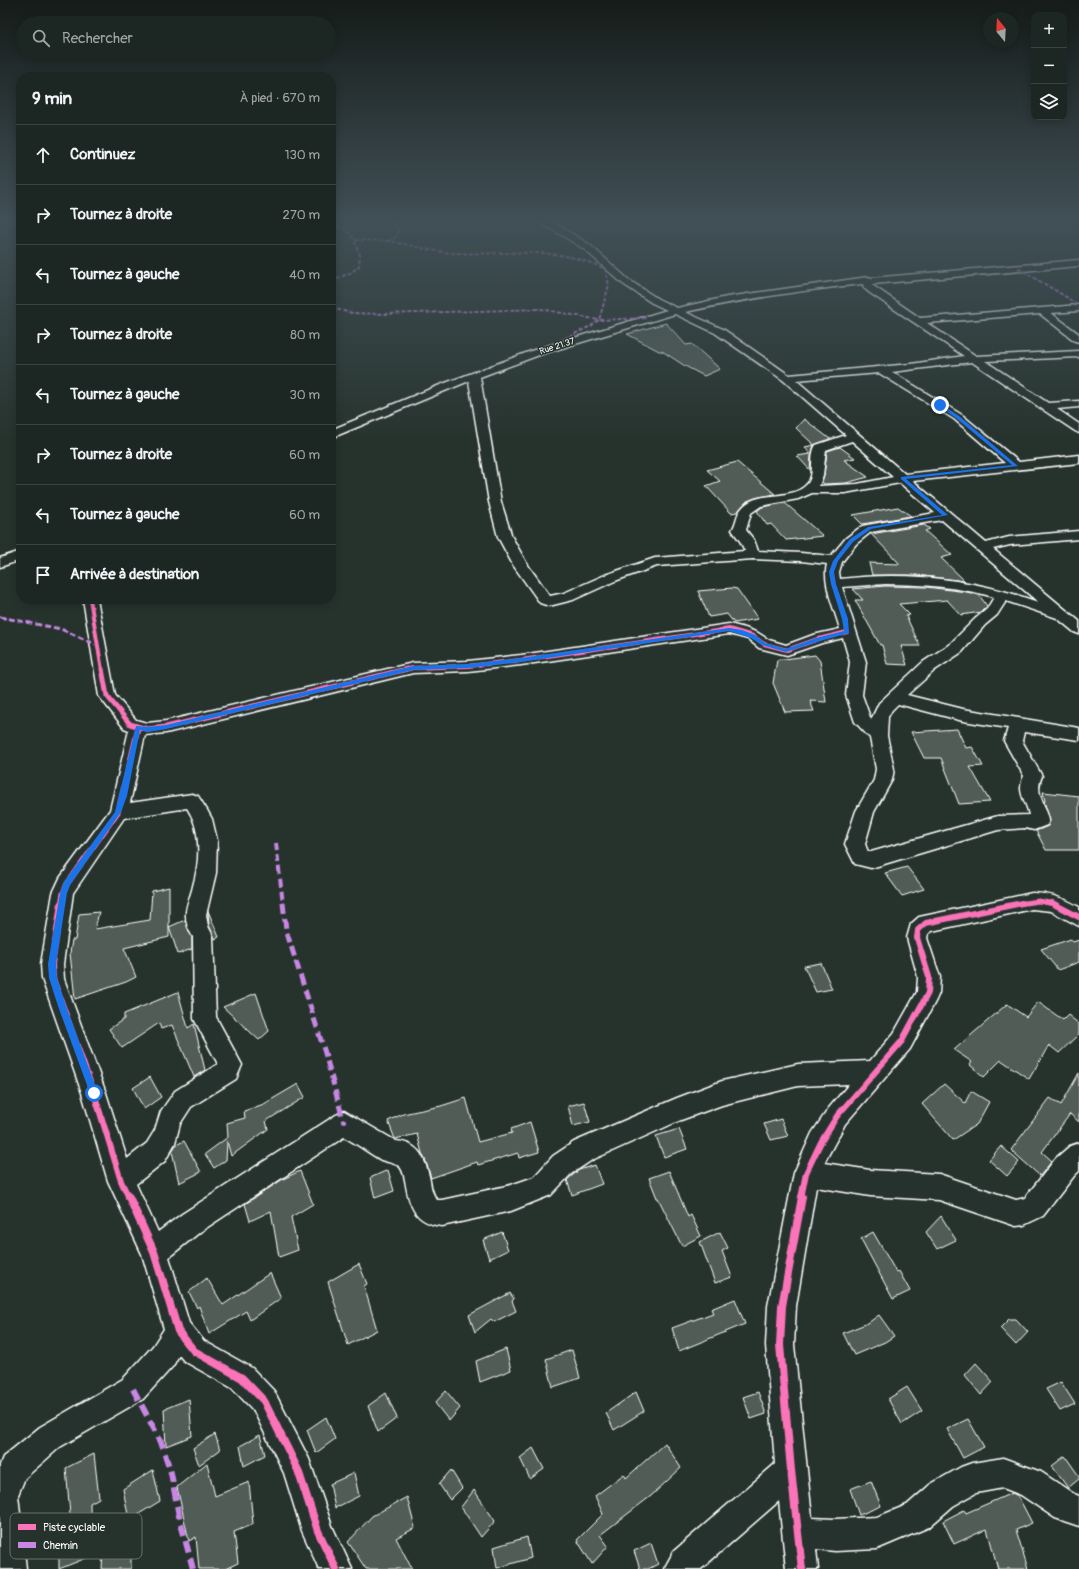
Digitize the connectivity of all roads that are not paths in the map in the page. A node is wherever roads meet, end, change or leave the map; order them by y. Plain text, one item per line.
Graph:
1 (645, 294) edge
2 (766, 294) edge
3 (878, 294) edge
4 (1079, 308) edge
5 (674, 311) junction
6 (1042, 311) junction
7 (916, 321) junction
8 (1079, 339) edge
9 (1079, 354) edge
10 (975, 359) junction
11 (882, 370) junction
12 (474, 376) junction
13 (787, 378) junction
14 (1079, 404) edge
15 (1047, 407) junction
16 (1079, 429) edge
17 (336, 432) edge
18 (854, 436) junction
19 (1079, 459) edge
20 (1016, 466) junction
21 (903, 478) junction
22 (810, 489) junction
23 (946, 515) junction
24 (1079, 535) edge
25 (982, 548) junction
26 (752, 555) junction
27 (16, 557) edge
28 (835, 561) junction
29 (0, 562) edge
30 (834, 584) junction
31 (1003, 595) junction
32 (91, 604) edge
33 (1068, 618) junction
34 (1079, 629) edge
35 (847, 632) junction
36 (895, 698) junction
37 (1019, 724) junction
38 (138, 728) junction
39 (1079, 734) edge
40 (878, 736) junction
41 (118, 812) junction
42 (1079, 917) edge
43 (874, 1072) junction
44 (1079, 1155) edge
45 (806, 1173) junction
46 (121, 1181) junction
47 (154, 1252) junction
48 (178, 1331) junction
49 (791, 1470) junction
50 (1079, 1511) edge
51 (797, 1532) junction
52 (8, 1568) edge
53 (336, 1569) edge
54 (680, 1569) edge
55 (802, 1569) edge

1 - 5 street
2 - 5 street, Rue 21.37
3 - 7 street
4 - 6 street
5 - 12 street, Rue 21.37
5 - 13 street
6 - 7 street
6 - 8 street
7 - 10 street
9 - 10 street
10 - 11 street
10 - 15 street
11 - 13 street
11 - 20 street
12 - 17 street, Rue 21.37
12 - 26 street
13 - 18 street
14 - 15 street
15 - 16 street
18 - 21 street
18 - 22 street
19 - 20 street
20 - 21 street
21 - 22 street
21 - 23 street
22 - 26 street
23 - 25 street
23 - 28 street
24 - 25 street
25 - 33 street
26 - 28 street
27 - 29 street
28 - 30 street
30 - 31 street
30 - 35 street
31 - 33 street
31 - 36 street
32 - 38 street
33 - 34 street
35 - 38 street
35 - 40 street
36 - 37 street
36 - 40 street
37 - 39 street
37 - 40 street
38 - 41 street
41 - 46 street
41 - 46 street
42 - 43 street
43 - 45 street
43 - 47 street
44 - 45 street
45 - 49 street
46 - 47 street
47 - 48 street
48 - 52 street
48 - 53 street
49 - 51 street
49 - 54 street
50 - 51 street
51 - 55 street

